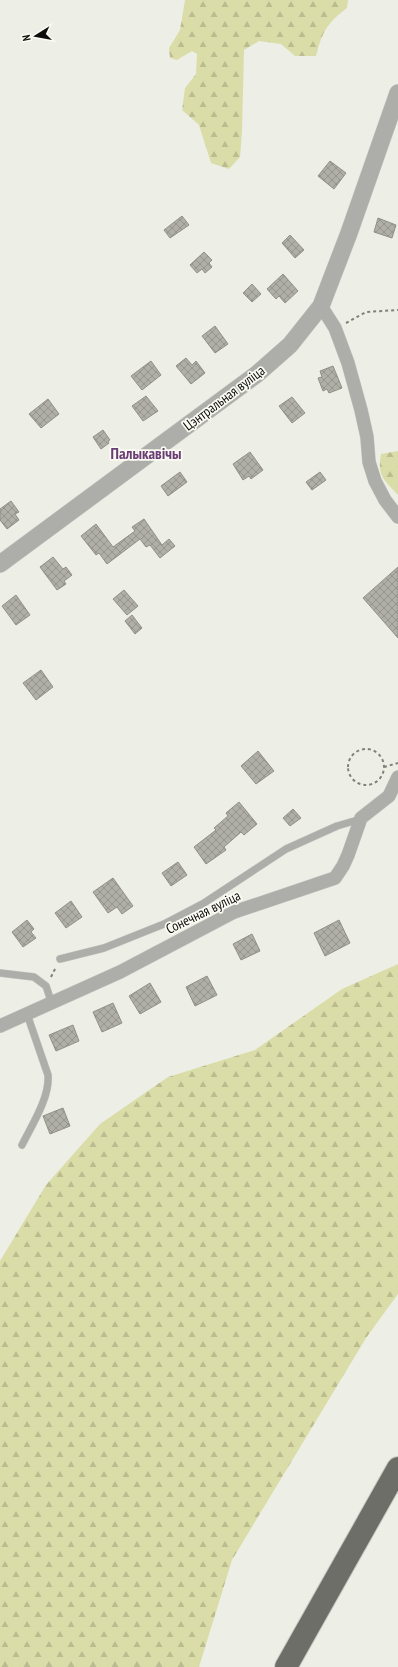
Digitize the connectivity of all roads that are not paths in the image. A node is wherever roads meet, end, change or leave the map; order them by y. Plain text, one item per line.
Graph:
1 (398, 94) edge
2 (320, 306) junction
3 (398, 517) edge
4 (0, 564) edge
5 (397, 780) edge
6 (361, 818) junction
7 (60, 959) road end
8 (0, 973) edge
9 (52, 1004) junction
10 (27, 1014) junction
11 (0, 1026) edge
12 (22, 1145) dead end
13 (398, 1468) edge
14 (286, 1667) edge

1 - 2 street, Цэнтральная вуліца
2 - 3 street
2 - 4 street, Цэнтральная вуліца
5 - 6 street
6 - 7 lane
6 - 9 street, Сонечная вуліца
8 - 9 lane
9 - 10 street, Сонечная вуліца
10 - 11 street, Сонечная вуліца
10 - 12 lane
13 - 14 highway

